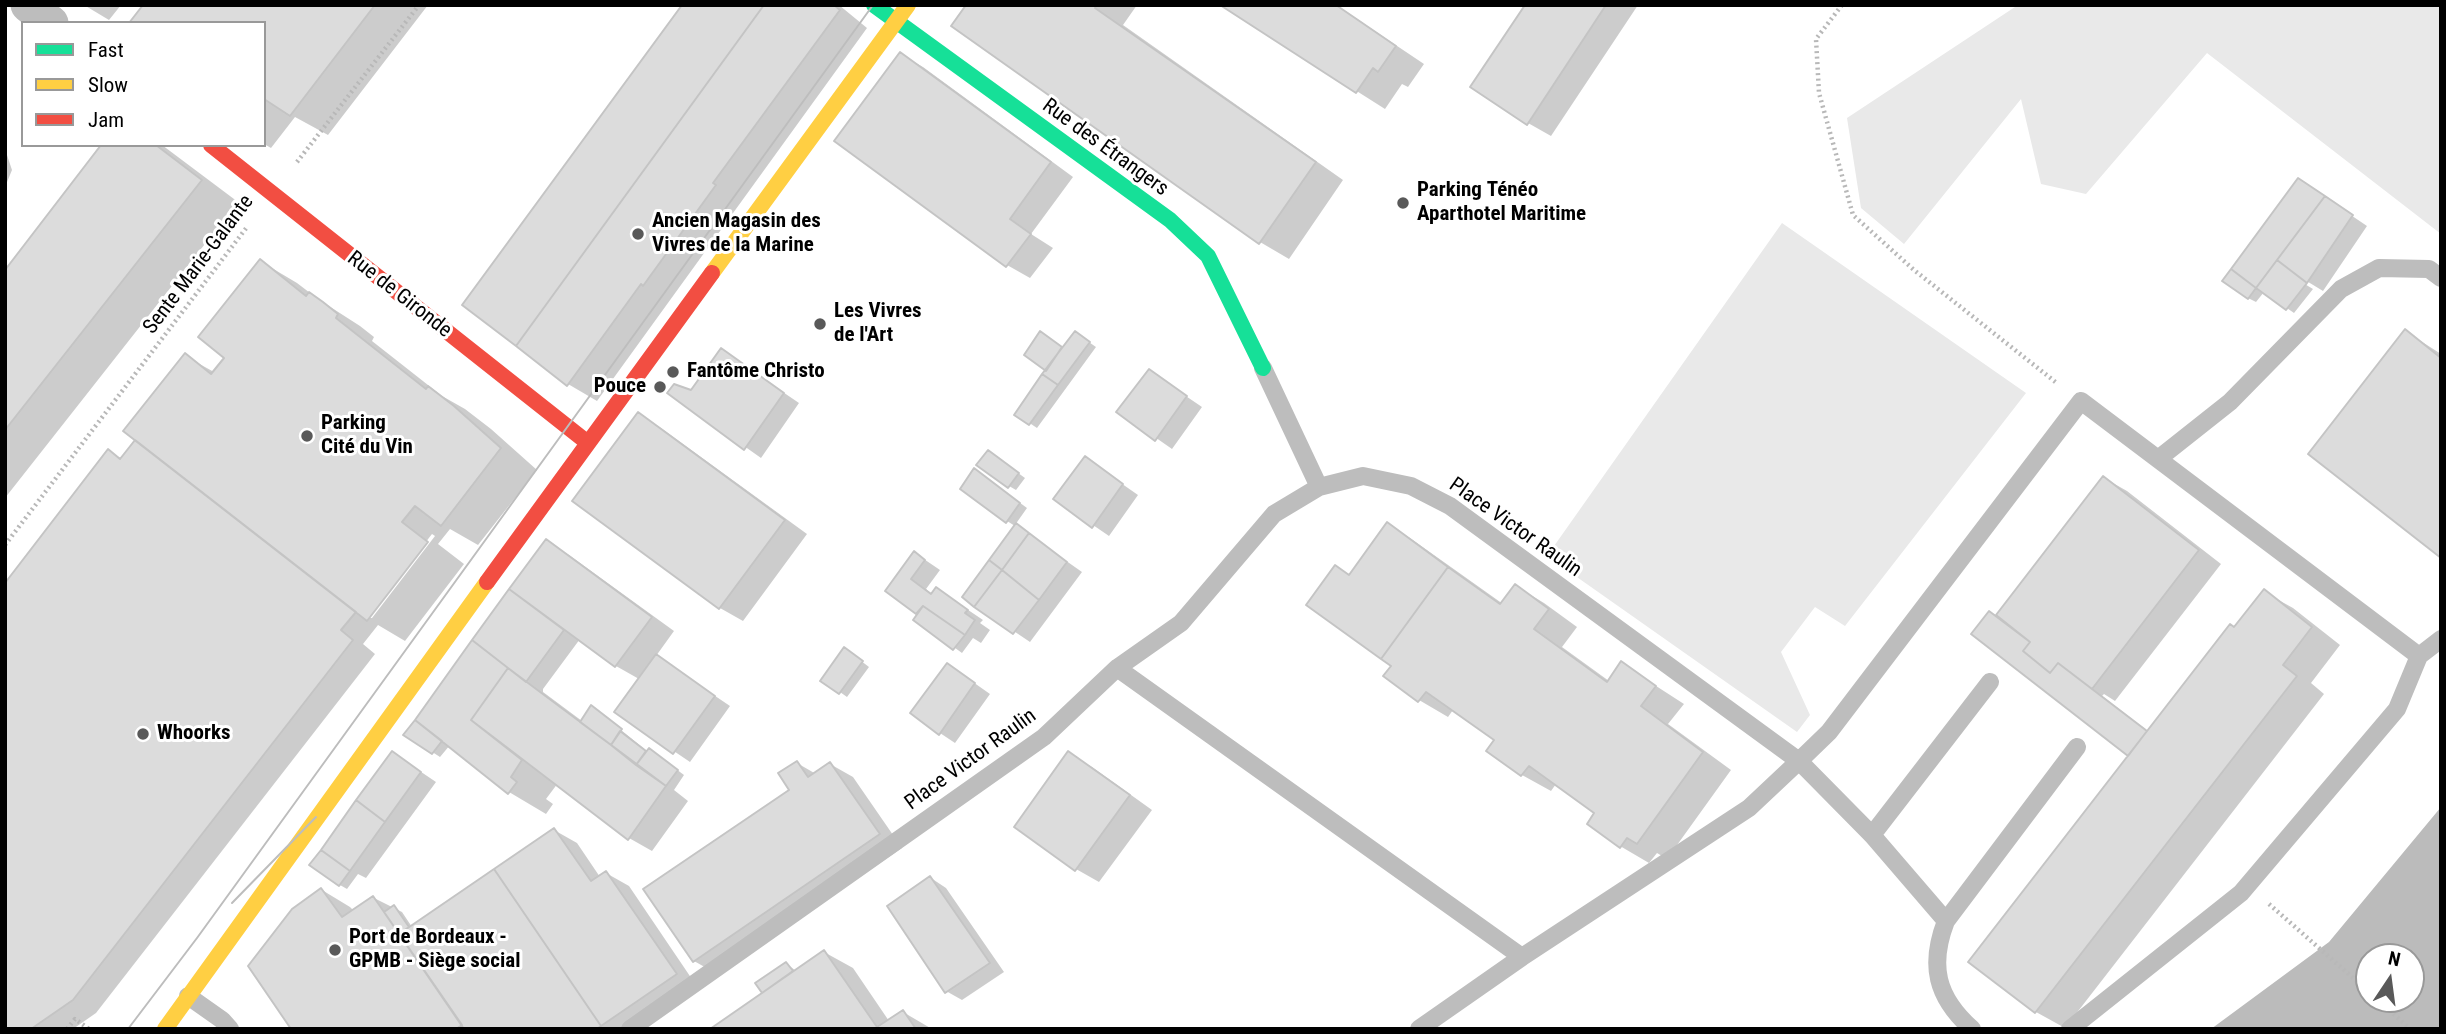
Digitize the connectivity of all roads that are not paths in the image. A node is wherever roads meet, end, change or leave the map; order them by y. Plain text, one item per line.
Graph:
1 (28, 5) edge
2 (874, 5) edge
3 (908, 5) edge
4 (48, 21) edge
5 (896, 22) junction
6 (214, 147) edge
7 (2441, 278) edge
8 (1263, 368) joint
9 (588, 443) junction
10 (2158, 459) junction
11 (1319, 487) junction
12 (2441, 639) edge
13 (2419, 656) junction
14 (1116, 668) junction
15 (1990, 682) dead end
16 (2077, 747) dead end
17 (1799, 761) junction
18 (1872, 835) junction
19 (1946, 921) junction
20 (1522, 957) junction
21 (188, 996) junction
22 (165, 1029) edge
23 (230, 1029) edge
24 (631, 1029) edge
25 (1419, 1029) edge
26 (1972, 1029) edge
27 (2070, 1029) edge

1 - 4 street
2 - 5 street, Rue des Étrangers
3 - 5 street
5 - 8 street, Rue des Étrangers
5 - 9 street
6 - 9 street, Rue de Gironde
7 - 10 lane
8 - 11 lane
9 - 21 street
10 - 13 lane
10 - 17 lane
11 - 14 lane, Place Victor Raulin
11 - 17 lane, Place Victor Raulin
12 - 13 lane
13 - 27 lane
14 - 20 lane
14 - 24 lane, Place Victor Raulin
15 - 18 lane
16 - 19 lane
17 - 18 lane, Place Victor Raulin
17 - 20 lane
18 - 19 lane, Place Victor Raulin
19 - 26 lane
20 - 25 lane
21 - 22 street
21 - 23 lane

